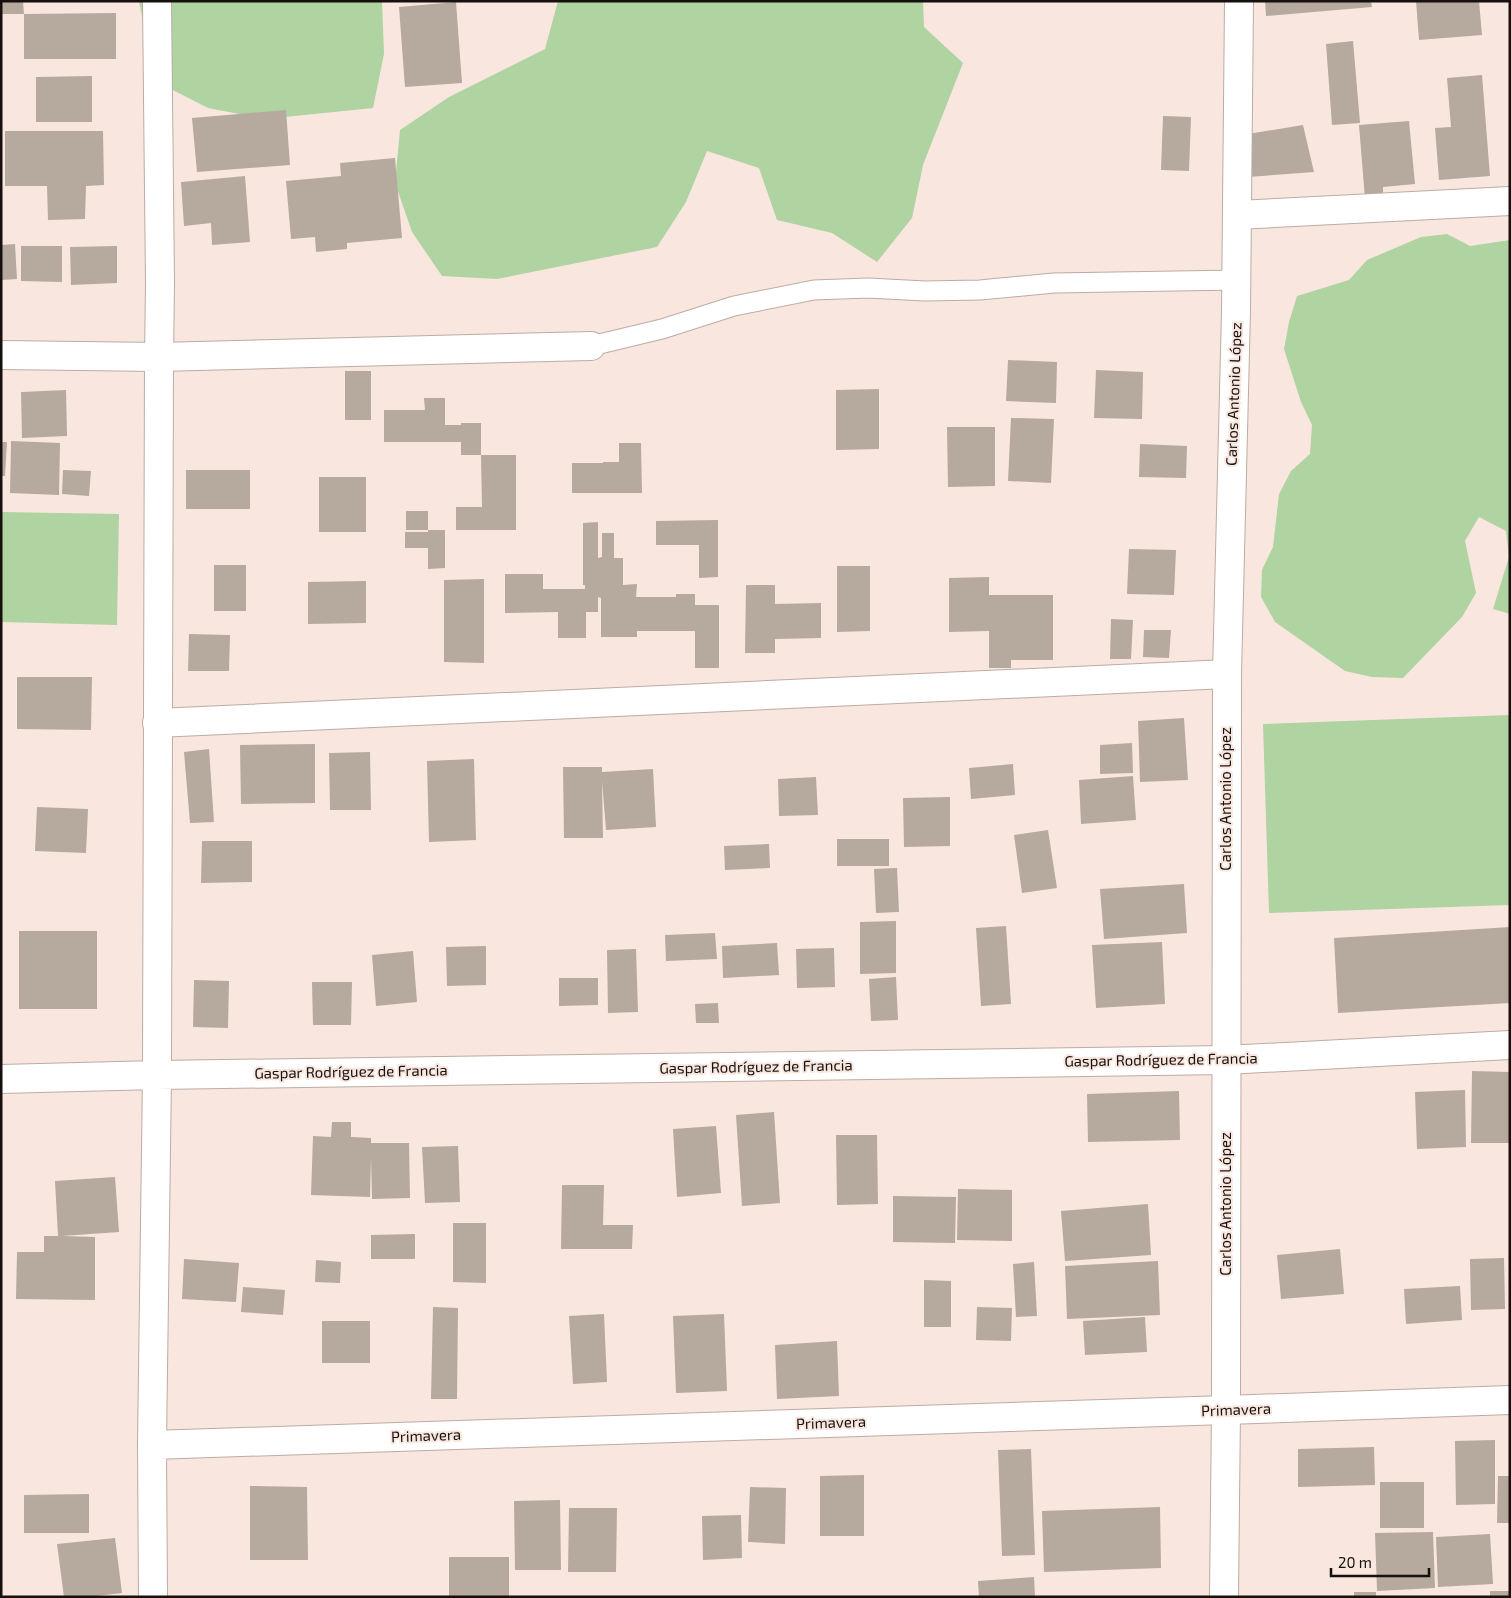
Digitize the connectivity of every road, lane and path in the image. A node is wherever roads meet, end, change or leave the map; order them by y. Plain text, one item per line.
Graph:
1 (157, 1) edge
2 (1239, 1) edge
3 (1510, 201) edge
4 (1237, 215) junction
5 (1237, 280) junction
6 (591, 346) joint
7 (1, 355) edge
8 (158, 357) junction
9 (1227, 674) junction
10 (157, 723) junction
11 (1510, 1045) edge
12 (1226, 1060) junction
13 (157, 1075) junction
14 (1, 1079) edge
15 (1510, 1400) edge
16 (1226, 1410) junction
17 (152, 1445) junction
18 (153, 1597) edge
19 (1224, 1597) edge

1 - 8 street
2 - 4 street, Carlos Antonio López
3 - 4 street
4 - 5 street, Carlos Antonio López
5 - 6 lane
5 - 9 street, Carlos Antonio López
6 - 8 street
7 - 8 street
8 - 10 street
9 - 10 street
9 - 12 street, Carlos Antonio López
10 - 13 street
11 - 12 street, Gaspar Rodríguez de Francia
12 - 13 street, Gaspar Rodríguez de Francia
12 - 16 street, Carlos Antonio López
13 - 14 street, Gaspar Rodríguez de Francia
13 - 17 street
15 - 16 street, Primavera
16 - 17 street, Primavera
16 - 19 street, Carlos Antonio López
17 - 18 street

